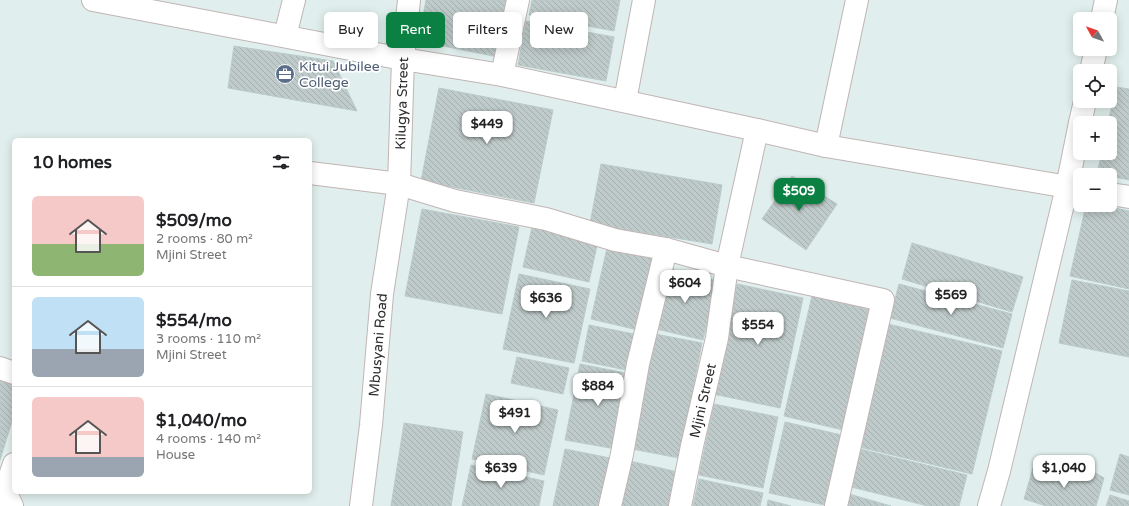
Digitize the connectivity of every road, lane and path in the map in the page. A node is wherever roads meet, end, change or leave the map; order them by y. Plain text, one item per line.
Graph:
1 (93, 0) edge
2 (294, 0) edge
3 (409, 0) edge
4 (518, 0) edge
5 (644, 0) edge
6 (857, 0) edge
7 (1106, 0) edge
8 (1103, 12) edge
9 (285, 36) junction
10 (403, 59) junction
11 (502, 75) junction
12 (625, 101) junction
13 (757, 130) junction
14 (826, 146) junction
15 (312, 173) edge
16 (399, 184) junction
17 (1073, 188) edge
18 (1117, 195) edge
19 (1129, 197) edge
20 (666, 249) junction
21 (728, 266) junction
22 (0, 368) edge
23 (12, 372) edge
24 (12, 470) edge
25 (12, 506) edge
26 (361, 506) edge
27 (610, 506) edge
28 (680, 506) edge
29 (836, 506) edge
30 (989, 506) edge

1 - 9 street
2 - 9 street
3 - 10 street, Kilugya Street
4 - 11 street
5 - 12 street
6 - 14 street
7 - 8 street
9 - 10 street
10 - 11 street
10 - 16 street, Kilugya Street
11 - 12 street
12 - 13 street
13 - 14 street
13 - 21 street, Mjini Street
14 - 17 street
15 - 16 street
16 - 20 street
16 - 26 street, Mbusyani Road
17 - 30 street
18 - 19 street
20 - 21 street
20 - 27 street
21 - 28 street, Mjini Street
21 - 29 street
22 - 23 street
24 - 25 street

